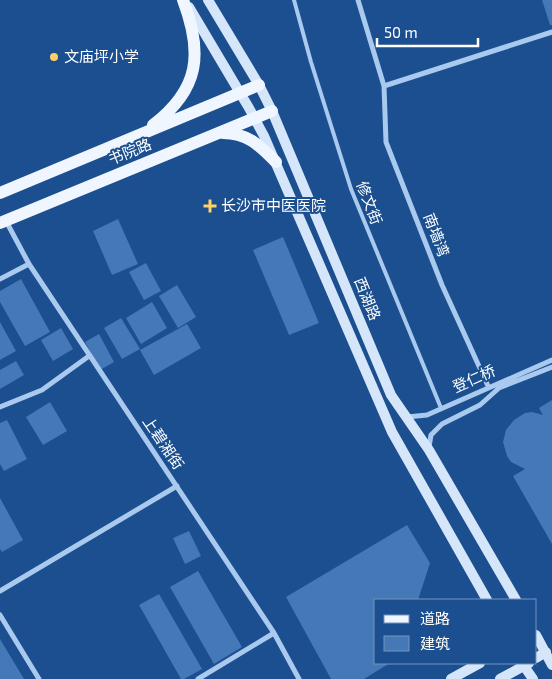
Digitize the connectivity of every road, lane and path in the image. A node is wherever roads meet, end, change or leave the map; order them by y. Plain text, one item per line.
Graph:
1 (184, 0) edge
2 (208, 0) edge
3 (294, 0) edge
4 (358, 0) edge
5 (552, 32) edge
6 (260, 84) junction
7 (384, 86) junction
8 (240, 93) junction
9 (272, 111) junction
10 (254, 118) junction
11 (214, 135) junction
12 (135, 138) junction
13 (276, 162) junction
14 (0, 193) edge
15 (3, 222) edge
16 (29, 264) junction
17 (0, 279) edge
18 (89, 356) junction
19 (552, 360) edge
20 (552, 367) edge
21 (488, 386) junction
22 (0, 407) edge
23 (441, 408) junction
24 (405, 417) junction
25 (429, 450) junction
26 (177, 486) junction
27 (0, 591) edge
28 (485, 599) edge
29 (515, 599) edge
30 (0, 615) edge
31 (274, 632) junction
32 (537, 637) edge
33 (546, 652) junction
34 (537, 657) edge
35 (477, 664) edge
36 (525, 664) edge
37 (552, 665) edge
38 (40, 679) edge
39 (198, 679) edge
40 (299, 679) edge
41 (451, 679) edge
42 (500, 679) edge
43 (533, 679) edge

1 - 8 main road, 西湖路
1 - 12 main road
2 - 6 main road, 西湖路
3 - 23 lane, 修文街
4 - 7 street, 南墙湾
5 - 7 street
6 - 8 main road, 书院路
6 - 9 main road, 西湖路
7 - 21 street, 南墙湾
8 - 10 main road, 西湖路
8 - 12 main road, 书院路
9 - 10 main road, 书院路
9 - 24 main road, 西湖路
10 - 11 main road, 书院路
10 - 13 main road, 西湖路
11 - 13 main road
11 - 15 main road, 书院路
12 - 14 main road, 书院路
13 - 28 main road, 西湖路
15 - 16 street, 上碧湘街
16 - 17 street
16 - 18 street, 上碧湘街
18 - 22 street
18 - 26 street, 上碧湘街
19 - 21 street, 登仁桥
20 - 25 street, 登仁桥
21 - 23 street, 登仁桥
23 - 24 street, 登仁桥
24 - 25 main road, 西湖路
25 - 29 main road, 西湖路
26 - 27 street
26 - 31 street, 上碧湘街
30 - 38 street
31 - 39 street
31 - 40 street, 上碧湘街
32 - 33 main road
33 - 34 main road
33 - 37 main road
35 - 41 main road
36 - 42 main road
36 - 43 main road

